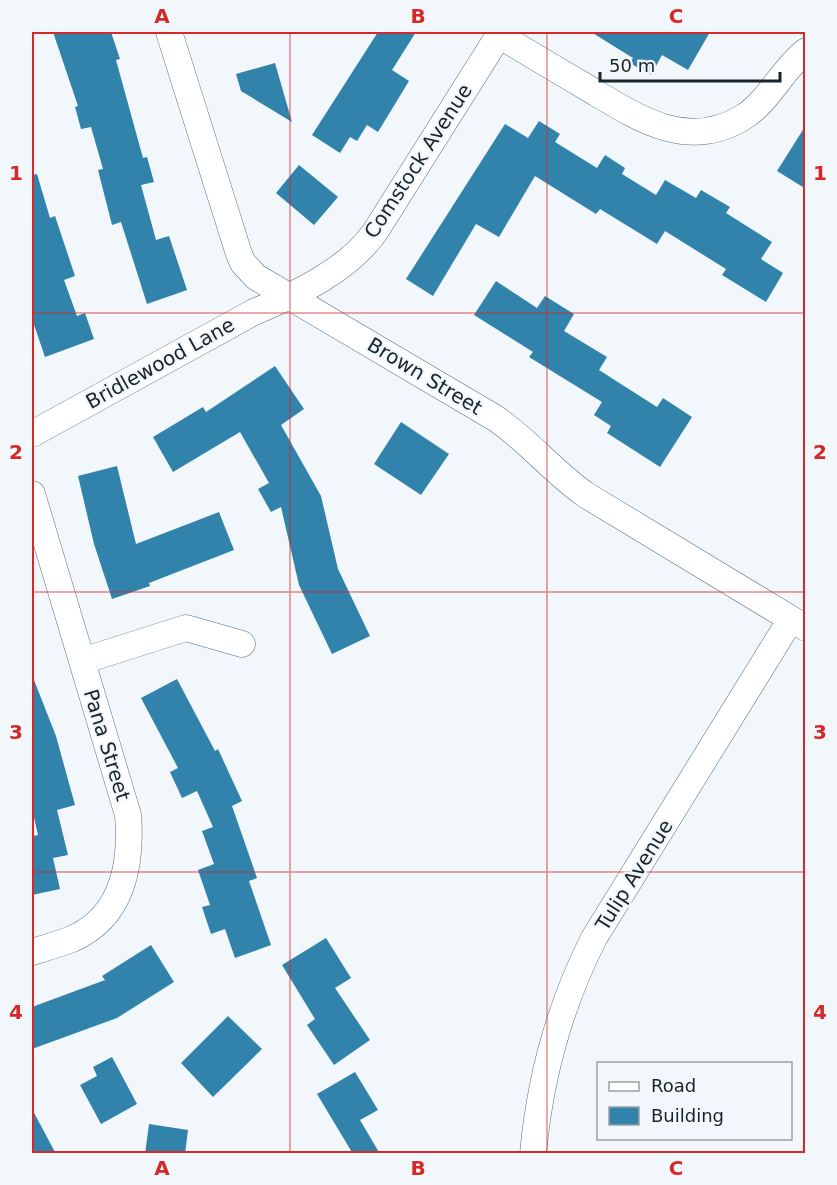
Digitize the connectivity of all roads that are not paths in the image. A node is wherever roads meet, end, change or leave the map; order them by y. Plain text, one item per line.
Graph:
1 (169, 32) edge
2 (500, 33) edge
3 (806, 51) edge
4 (291, 297) junction
5 (32, 434) edge
6 (32, 494) edge
7 (798, 623) edge
8 (242, 644) dead end
9 (82, 661) junction
10 (32, 952) edge
11 (533, 1154) edge

1 - 4 street, Brown Street
2 - 3 street
2 - 4 street, Comstock Avenue
4 - 5 street, Bridlewood Lane
4 - 7 street, Brown Street
6 - 9 street, Pana Street
7 - 11 street, Tulip Avenue
8 - 9 street
9 - 10 street, Pana Street

